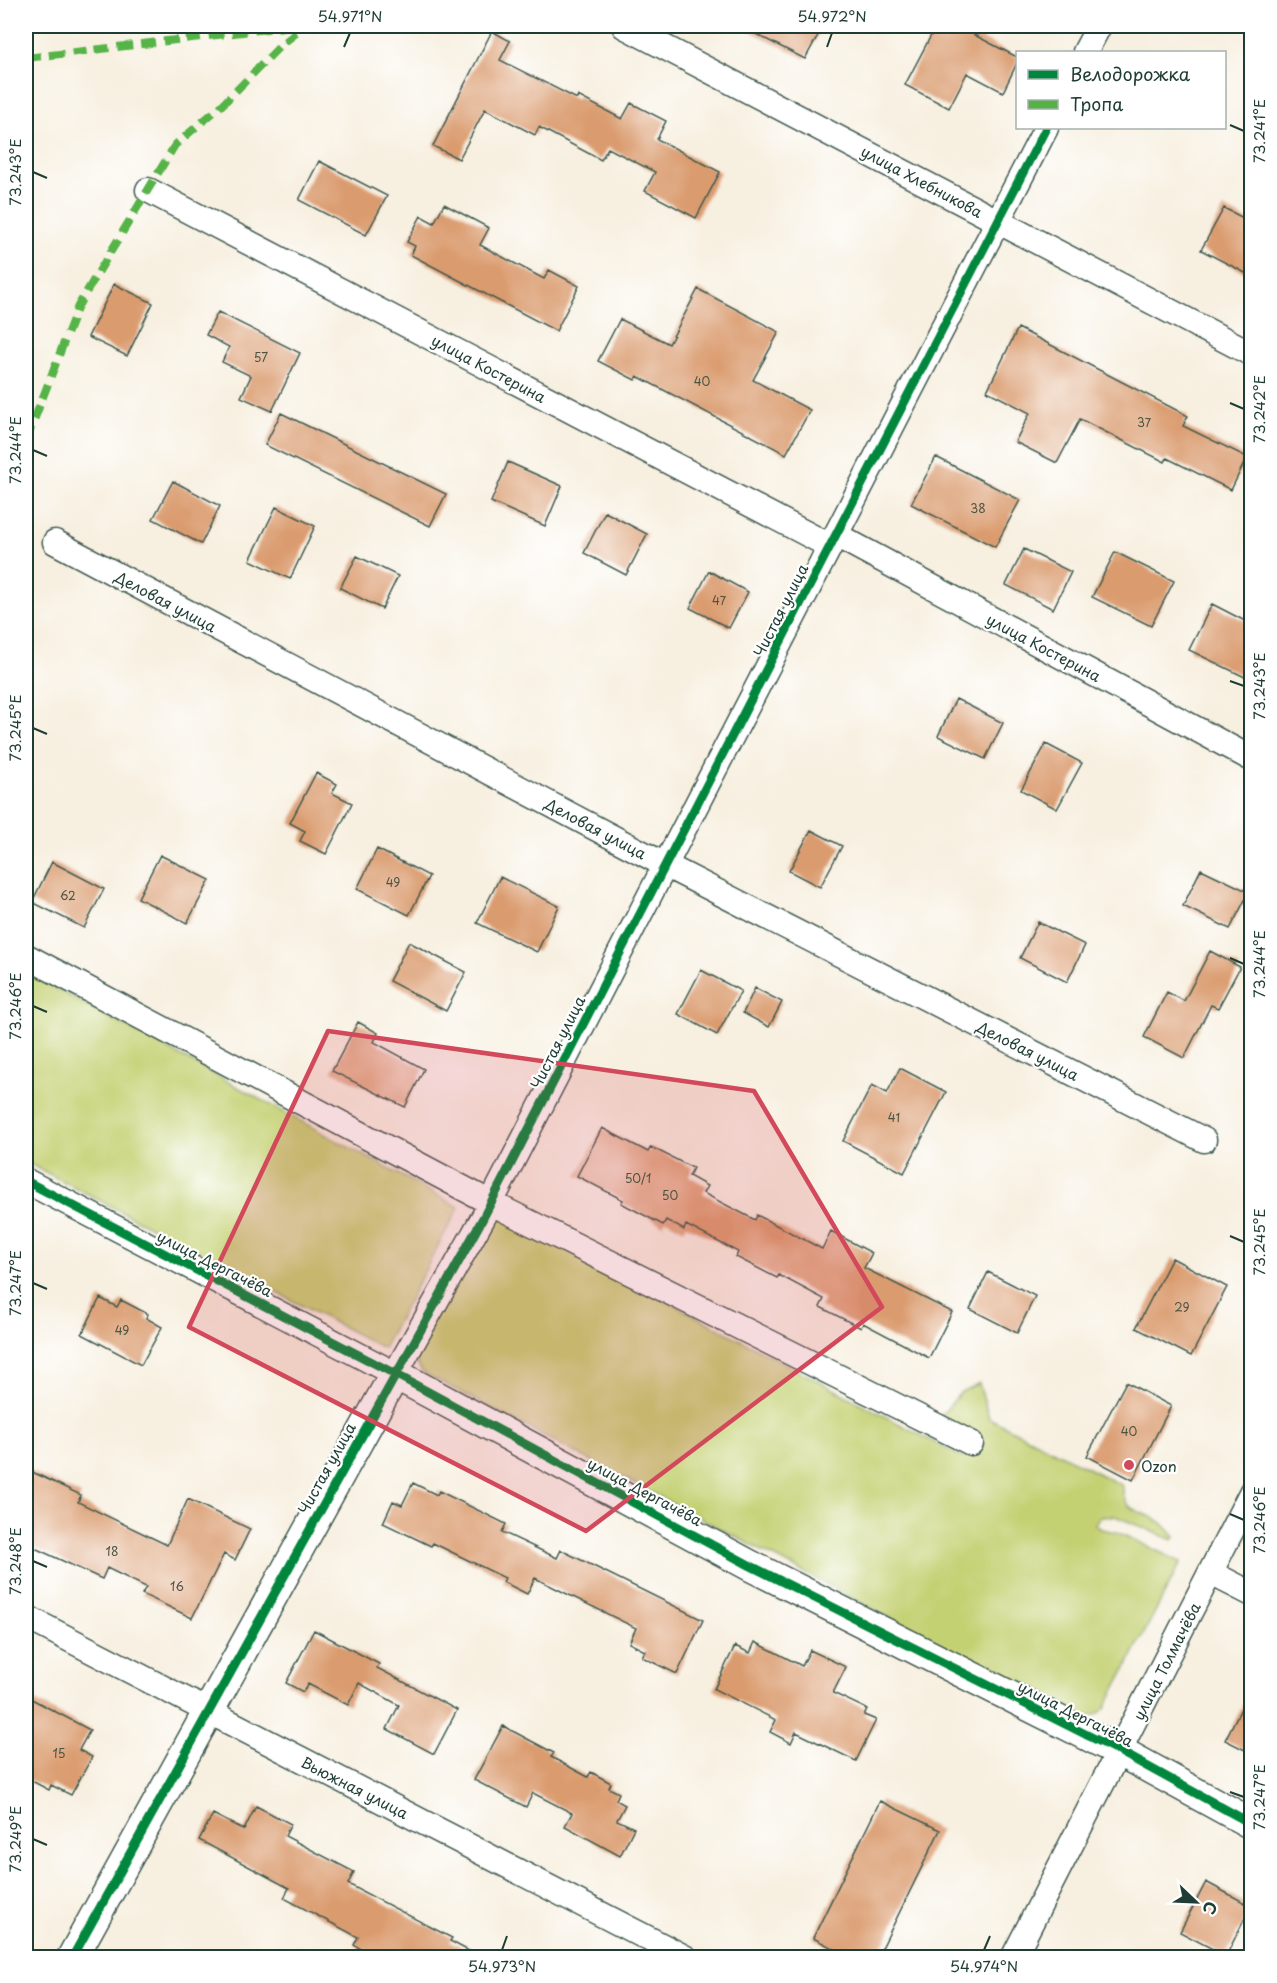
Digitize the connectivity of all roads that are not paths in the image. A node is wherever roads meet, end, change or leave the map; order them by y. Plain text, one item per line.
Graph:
1 (624, 26) edge
2 (1099, 26) edge
3 (1086, 51) edge
4 (1045, 129) edge
5 (148, 190) dead end
6 (998, 221) junction
7 (1251, 354) edge
8 (833, 540) junction
9 (55, 542) dead end
10 (1251, 759) edge
11 (665, 865) junction
12 (26, 956) edge
13 (1204, 1140) dead end
14 (26, 1181) edge
15 (491, 1203) junction
16 (395, 1374) junction
17 (971, 1443) dead end
18 (1251, 1491) edge
19 (1211, 1573) junction
20 (1251, 1594) edge
21 (26, 1617) edge
22 (209, 1712) junction
23 (1119, 1751) junction
24 (1251, 1824) edge
25 (72, 1958) edge
26 (686, 1958) edge
27 (1013, 1958) edge

1 - 6 street, улица Хлебникова
2 - 3 street
4 - 6 street, Чистая улица
5 - 8 street, улица Костерина
6 - 7 street, улица Хлебникова
6 - 8 street, Чистая улица
8 - 10 street, улица Костерина
8 - 11 street, Чистая улица
9 - 11 street, Деловая улица
11 - 13 street, Деловая улица
11 - 15 street, Чистая улица
12 - 15 street
14 - 16 street, улица Дергачёва
15 - 16 street, Чистая улица
15 - 17 street
16 - 22 street, Чистая улица
16 - 23 street, улица Дергачёва
18 - 19 street, улица Толмачёва
19 - 20 street
19 - 23 street, улица Толмачёва
21 - 22 street, Вьюжная улица
22 - 25 street, Чистая улица
22 - 26 street, Вьюжная улица
23 - 24 street, улица Дергачёва
23 - 27 street, улица Толмачёва

